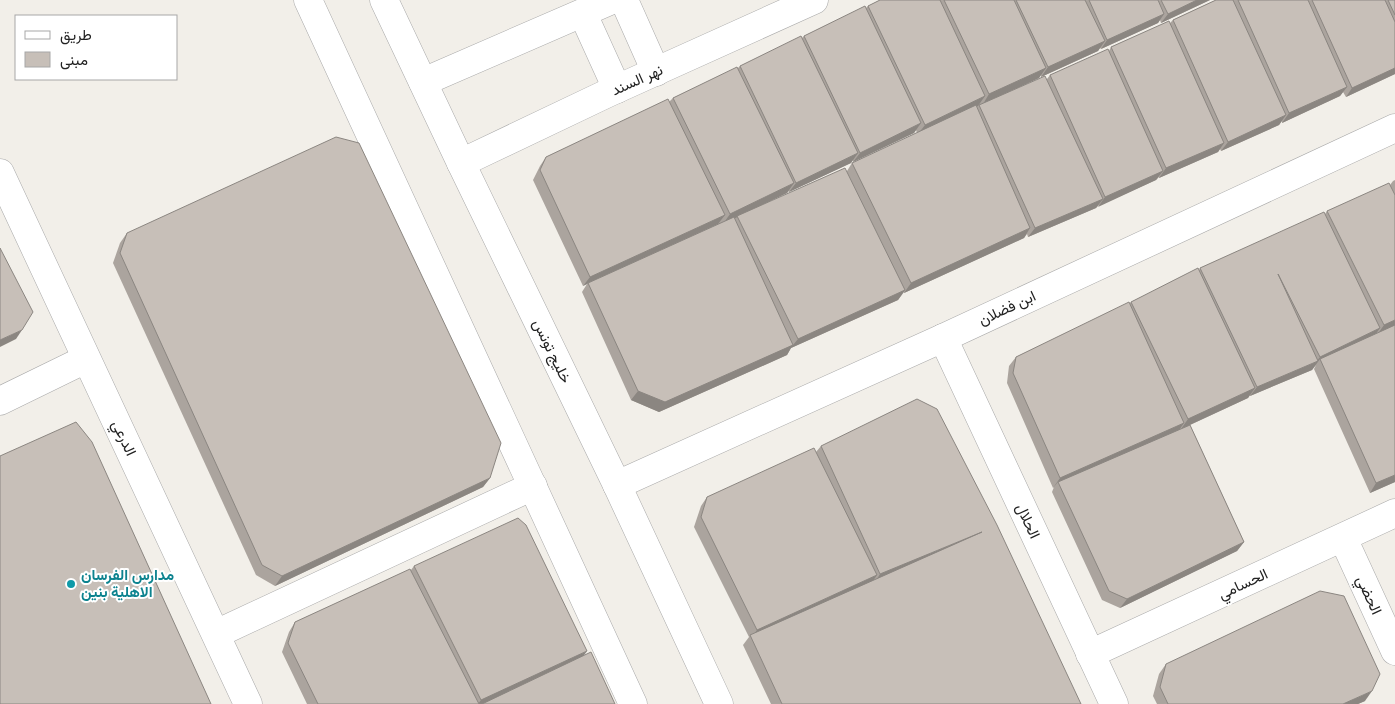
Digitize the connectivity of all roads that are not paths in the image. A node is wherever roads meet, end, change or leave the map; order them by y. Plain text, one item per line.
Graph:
1 (308, 0) edge
2 (384, 0) edge
3 (612, 0) edge
4 (624, 0) edge
5 (814, 0) edge
6 (583, 14) junction
7 (656, 72) junction
8 (423, 82) junction
9 (617, 89) junction
10 (1395, 128) edge
11 (460, 163) junction
12 (0, 172) edge
13 (943, 338) junction
14 (86, 359) junction
15 (0, 400) edge
16 (618, 485) junction
17 (533, 486) junction
18 (1395, 513) edge
19 (1342, 538) junction
20 (216, 634) junction
21 (1395, 651) edge
22 (1090, 654) junction
23 (248, 704) edge
24 (633, 704) edge
25 (719, 704) edge
26 (1114, 704) edge

1 - 17 street
2 - 8 street, خليج تونس
3 - 6 street
4 - 7 street
5 - 7 street, نهر السند
6 - 8 street
6 - 9 street
7 - 9 street, نهر السند
8 - 11 street, خليج تونس
9 - 11 street, نهر السند
10 - 13 street, ابن فضلان
11 - 16 street, خليج تونس
12 - 14 street, الدرعي
13 - 16 street, ابن فضلان
13 - 22 street, الحلال
14 - 15 street
14 - 20 street, الدرعي
16 - 25 street, خليج تونس
17 - 20 street
17 - 24 street
18 - 19 street, الحسامي
19 - 21 street, الحضي
19 - 22 street, الحسامي
20 - 23 street, الدرعي
22 - 26 street, الحلال

